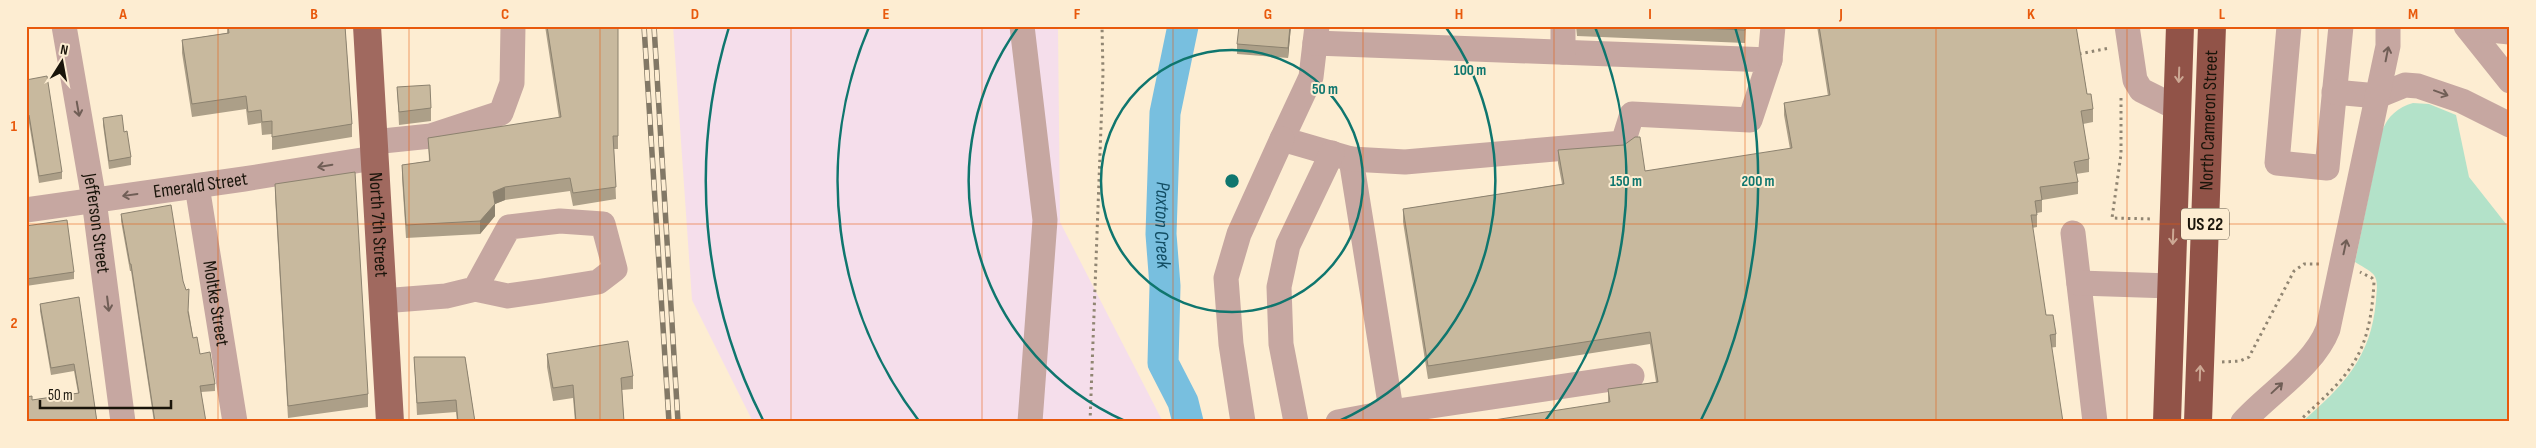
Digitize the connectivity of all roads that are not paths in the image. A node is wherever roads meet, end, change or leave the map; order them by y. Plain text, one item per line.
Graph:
1 (64, 26) edge
2 (367, 26) edge
3 (513, 26) edge
4 (1022, 26) edge
5 (1563, 26) edge
6 (1773, 26) edge
7 (2180, 26) edge
8 (2212, 26) edge
9 (2289, 26) edge
10 (2341, 26) edge
11 (2388, 26) edge
12 (2467, 27) edge
13 (2510, 32) edge
14 (1316, 35) edge
15 (2122, 37) edge
16 (1563, 52) junction
17 (1770, 60) junction
18 (2510, 81) edge
19 (2334, 92) junction
20 (2378, 96) junction
21 (2177, 108) junction
22 (2510, 125) edge
23 (1282, 139) junction
24 (373, 150) junction
25 (1342, 156) junction
26 (197, 186) junction
27 (94, 200) junction
28 (26, 210) edge
29 (2073, 233) dead end
30 (2079, 283) junction
31 (2171, 286) junction
32 (475, 290) junction
33 (382, 300) junction
34 (1632, 376) dead end
35 (1392, 417) edge
36 (123, 422) edge
37 (236, 422) edge
38 (390, 422) edge
39 (1030, 422) edge
40 (1243, 422) edge
41 (1296, 422) edge
42 (1338, 422) edge
43 (2095, 422) edge
44 (2167, 422) edge
45 (2198, 422) edge
46 (2243, 422) edge

1 -> 27 street, Jefferson Street
2 - 24 main road, North 7th Street
3 - 24 street, Emerald Street
4 - 39 street
5 - 16 street
6 - 17 street
7 -> 21 highway, North Cameron Street / US 22
45 -> 8 highway, North Cameron Street / US 22
9 - 19 street
10 - 19 street
20 -> 11 street
12 - 13 street
12 - 18 street
14 - 16 street
14 - 23 street
15 - 21 street
16 - 17 street
17 - 25 street
19 - 20 street
20 -> 22 street
46 -> 20 street
21 -> 31 highway, North Cameron Street / US 22
23 - 25 street
23 - 40 street
24 -> 26 street, Emerald Street
24 - 33 main road, North 7th Street
25 - 35 street
25 - 41 street
26 -> 27 street, Emerald Street
26 - 37 street, Moltke Street
27 - 28 street, Emerald Street
27 -> 36 street, Jefferson Street
29 - 30 street
30 - 31 street
30 - 43 street
31 - 44 highway, North Cameron Street / US 22
32 - 32 street
32 - 33 street
33 - 38 main road, North 7th Street
34 - 35 street
35 - 42 street

